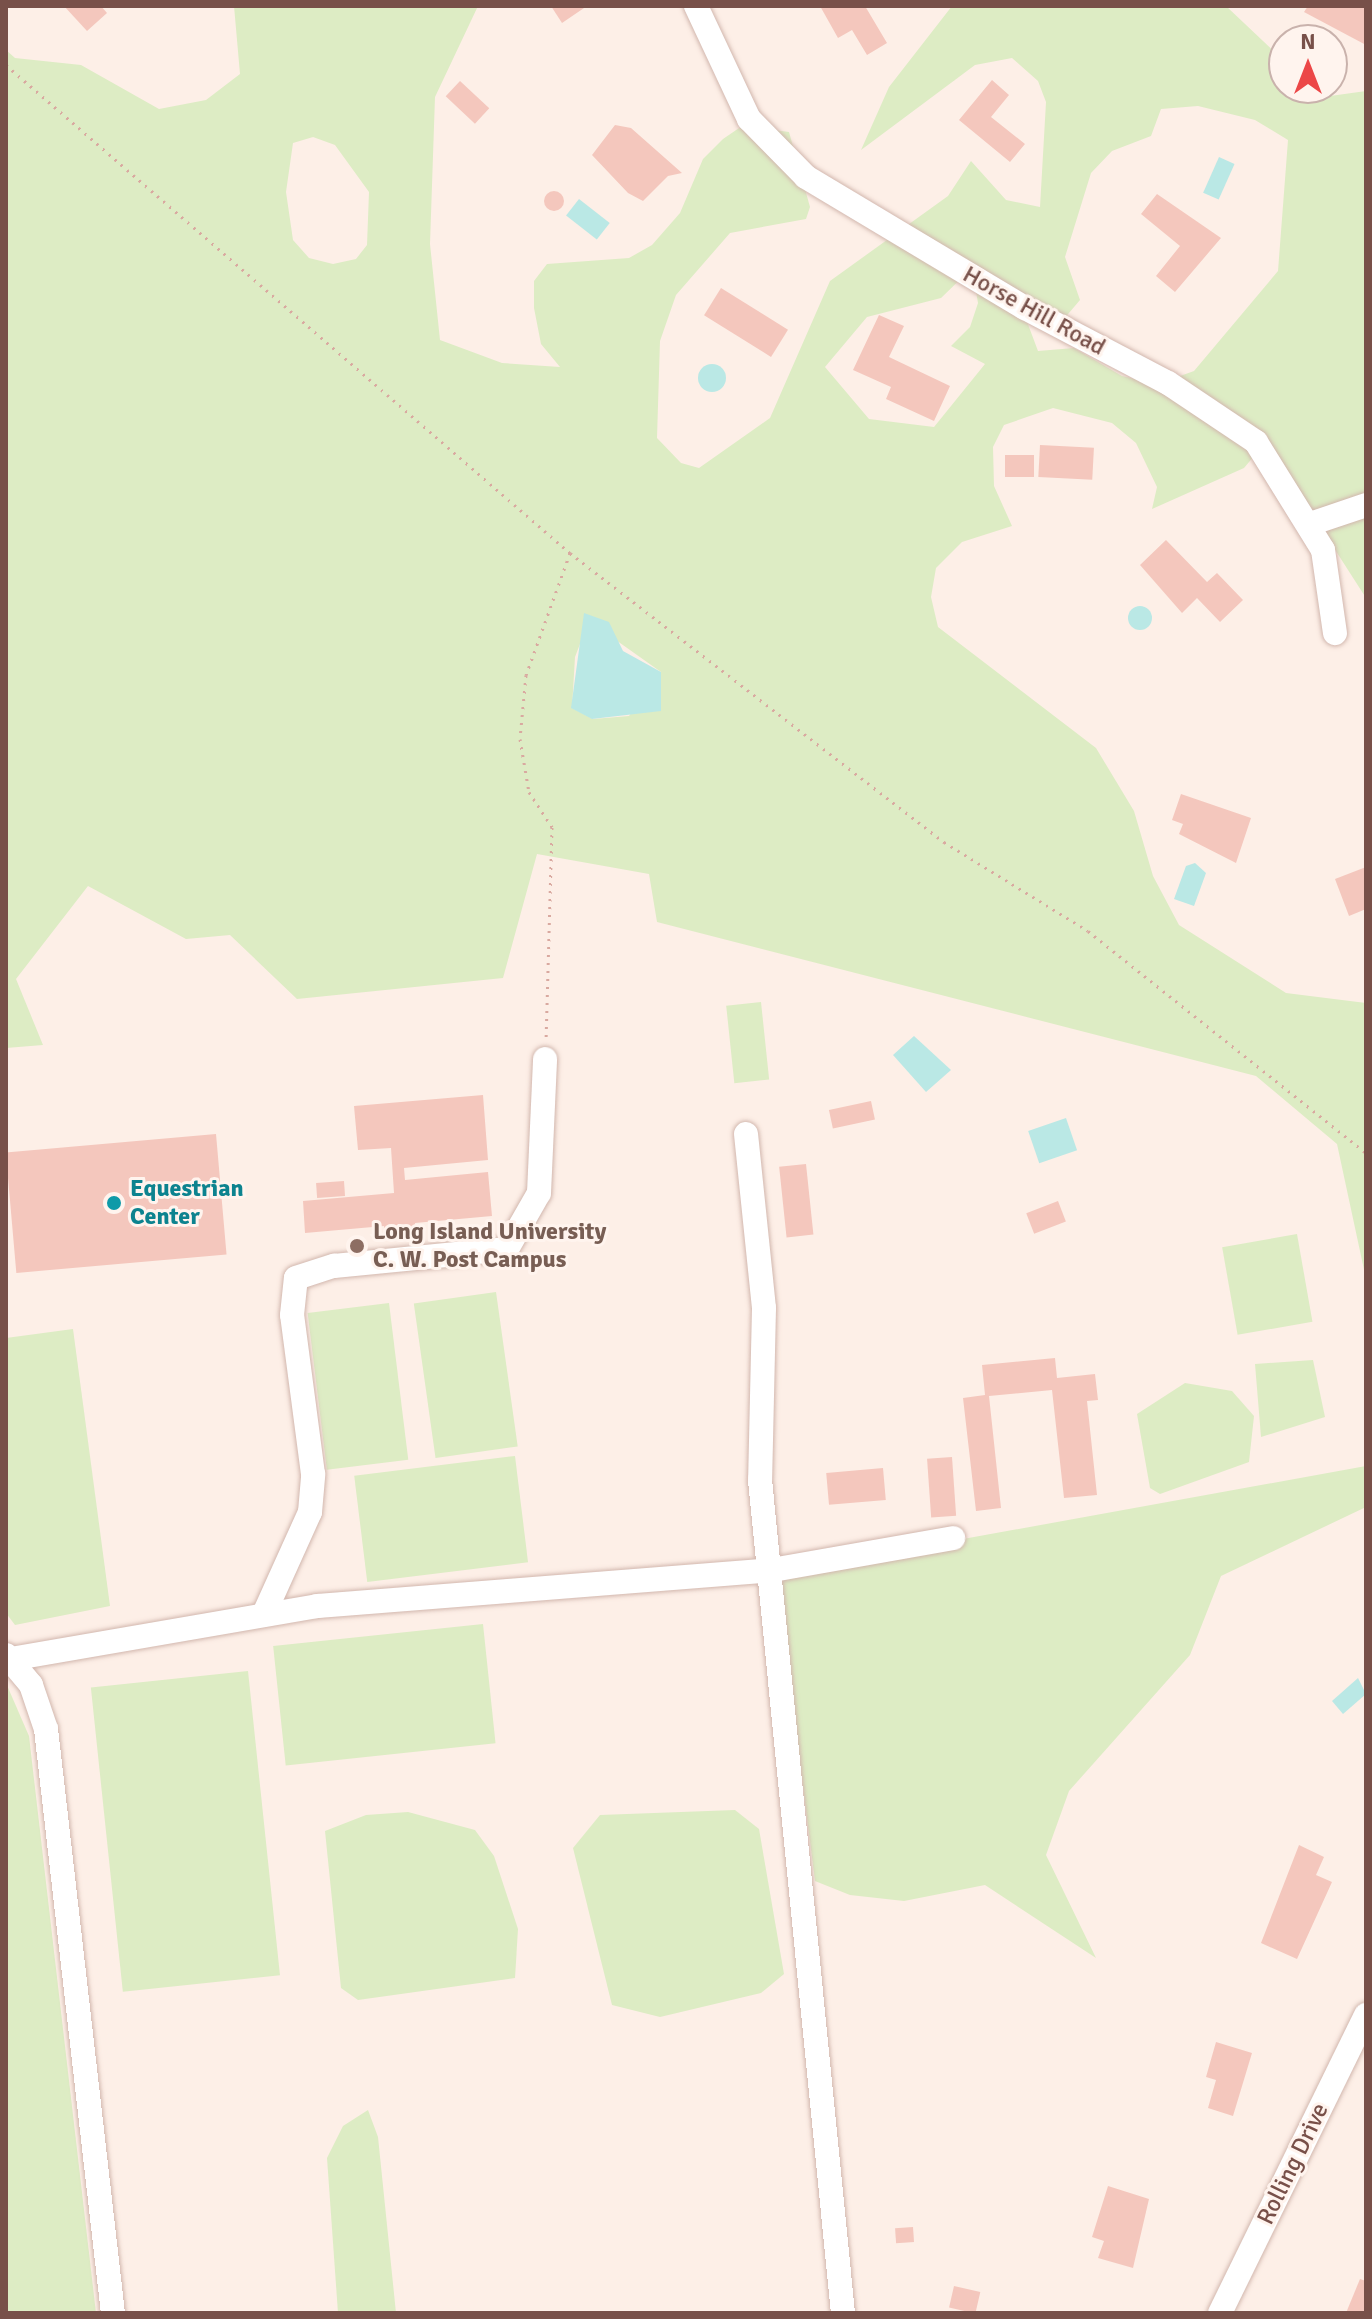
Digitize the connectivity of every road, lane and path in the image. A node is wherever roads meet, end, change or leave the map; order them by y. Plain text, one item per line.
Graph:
1 (696, 6) edge
2 (6, 65) edge
3 (1366, 505) edge
4 (1310, 524) junction
5 (570, 553) junction
6 (1335, 633) dead end
7 (545, 1059) joint
8 (746, 1134) dead end
9 (1366, 1153) edge
10 (953, 1538) dead end
11 (772, 1570) junction
12 (264, 1614) junction
13 (8, 1657) edge
14 (1366, 2015) edge
15 (113, 2313) edge
16 (843, 2313) edge
17 (1220, 2313) edge

1 - 4 street, Horse Hill Road
2 - 5 path
3 - 4 street
4 - 6 street, Horse Hill Road
5 - 7 path
5 - 9 path
7 - 12 street
8 - 11 street
10 - 11 street
11 - 12 street
11 - 16 street
12 - 13 street
13 - 15 street
14 - 17 street, Rolling Drive

